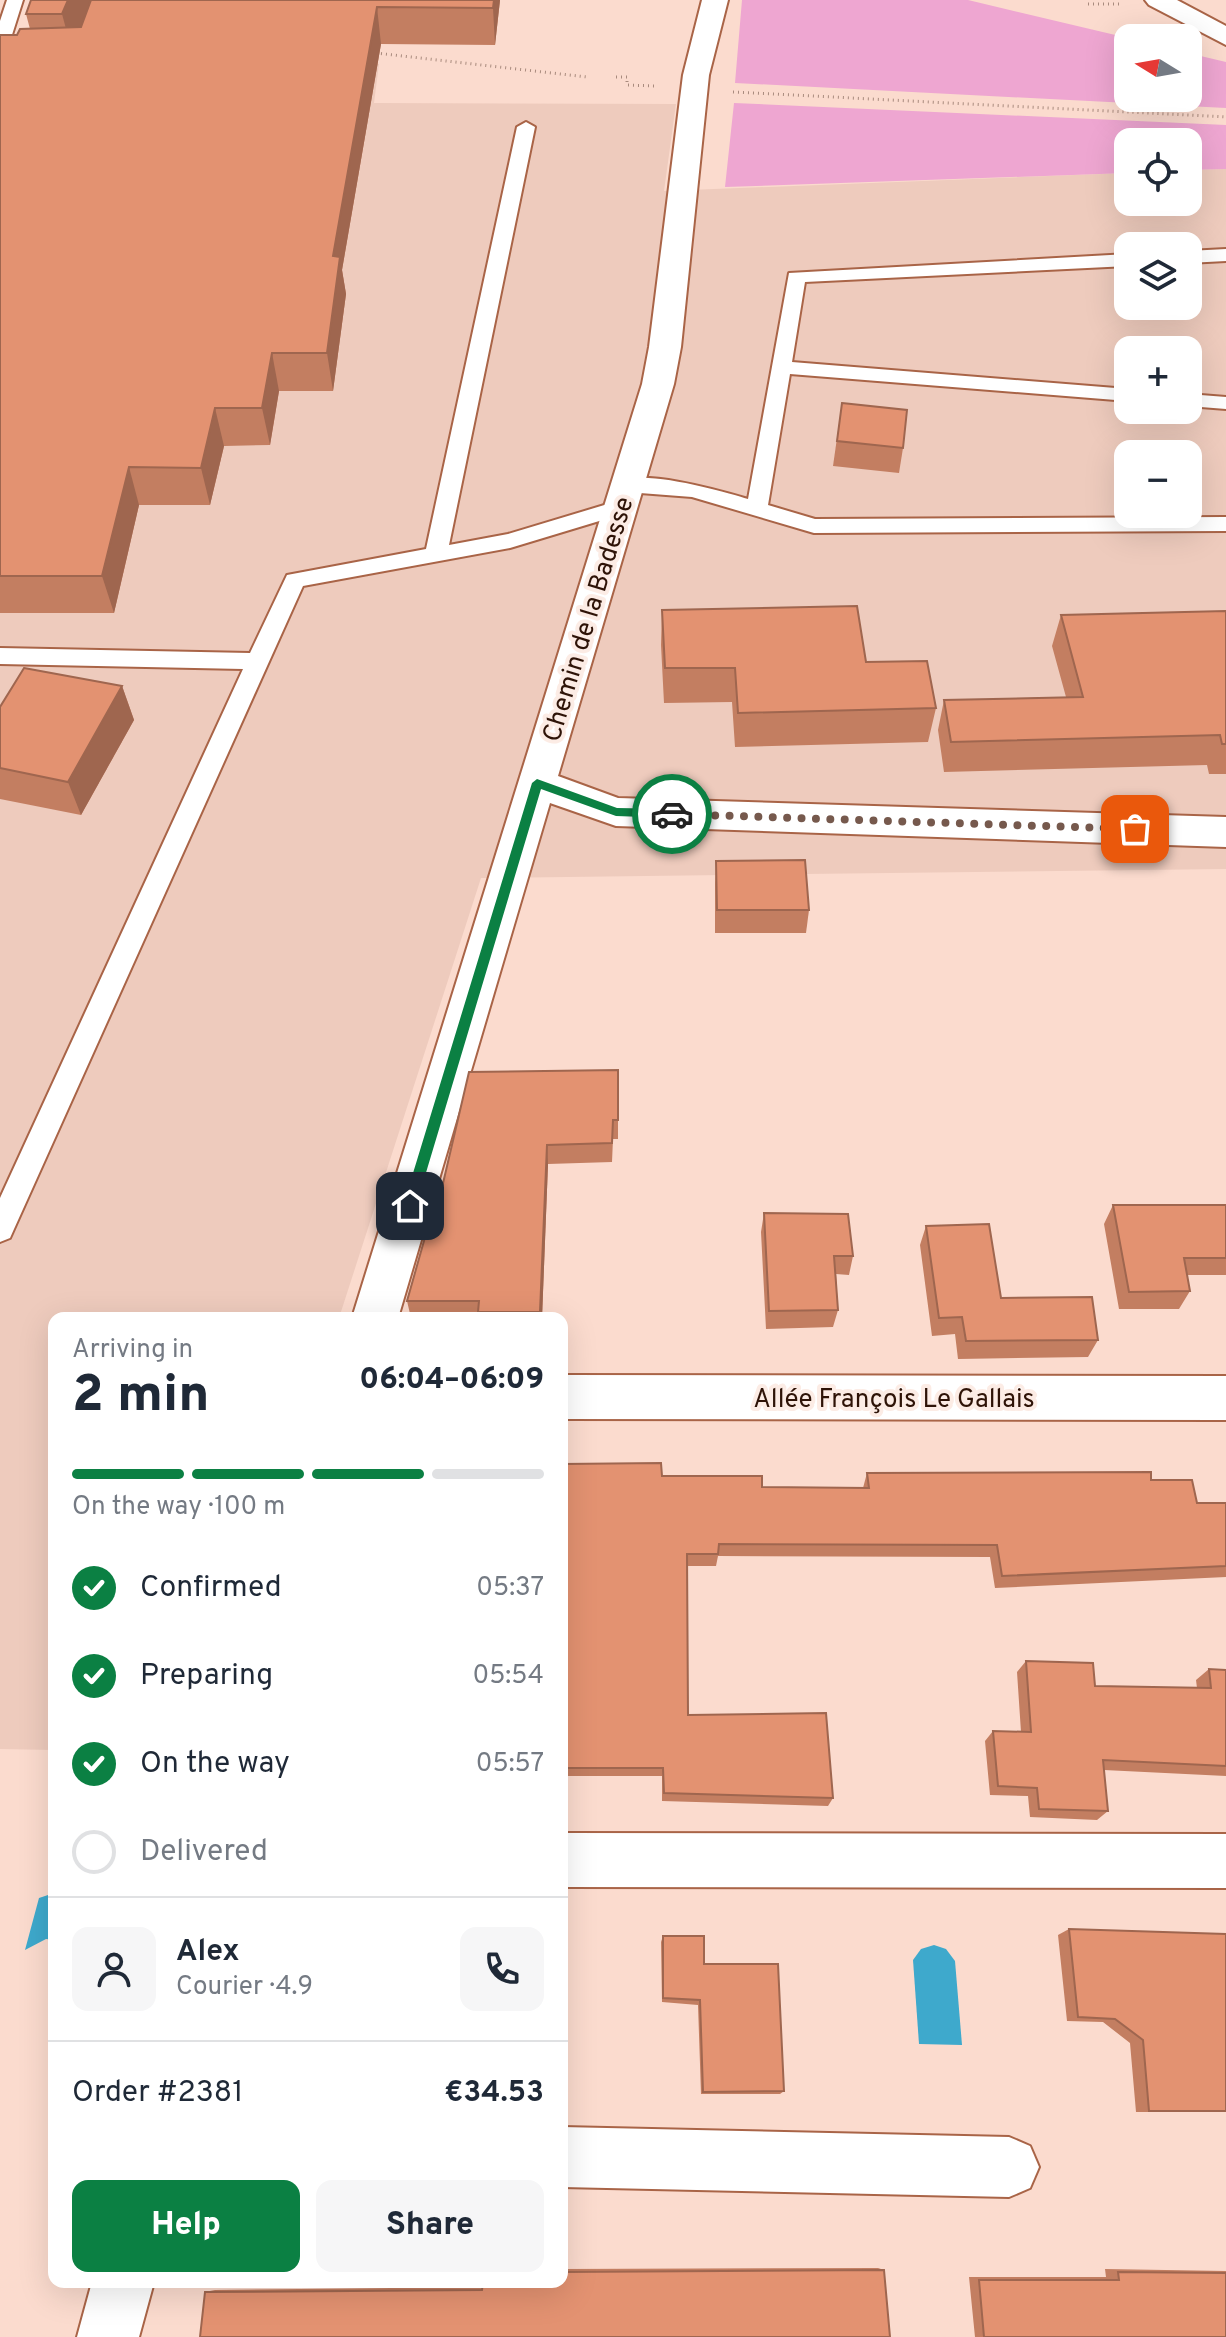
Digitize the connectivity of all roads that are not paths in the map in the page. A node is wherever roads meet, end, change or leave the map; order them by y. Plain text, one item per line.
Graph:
1 (15, 0) edge
2 (715, 0) edge
3 (1158, 0) edge
4 (1226, 37) edge
5 (49, 59) edge
6 (526, 127) dead end
7 (1226, 255) edge
8 (1202, 256) edge
9 (1114, 261) edge
10 (781, 367) junction
11 (1114, 394) edge
12 (1202, 401) edge
13 (1226, 403) edge
14 (624, 496) junction
15 (757, 509) junction
16 (1226, 524) edge
17 (436, 554) junction
18 (0, 656) edge
19 (258, 661) junction
20 (537, 783) junction
21 (1226, 832) edge
22 (0, 1229) edge
23 (377, 1312) edge
24 (568, 1397) edge
25 (1226, 1398) edge
26 (568, 1860) edge
27 (1226, 1861) edge
28 (568, 2157) edge
29 (1009, 2167) dead end
30 (121, 2288) edge
31 (108, 2337) edge

1 - 5 lane
2 - 14 street, Chemin de la Badesse
3 - 4 street
6 - 17 lane
7 - 8 lane
9 - 10 lane
10 - 11 lane
10 - 15 lane
12 - 13 lane
14 - 15 lane
14 - 17 lane
14 - 20 street, Chemin de la Badesse
15 - 16 lane
17 - 19 lane
18 - 19 lane
19 - 22 lane
20 - 21 street
20 - 23 street, Chemin de la Badesse
24 - 25 street, Allée François Le Gallais
26 - 27 street
28 - 29 street
30 - 31 street

